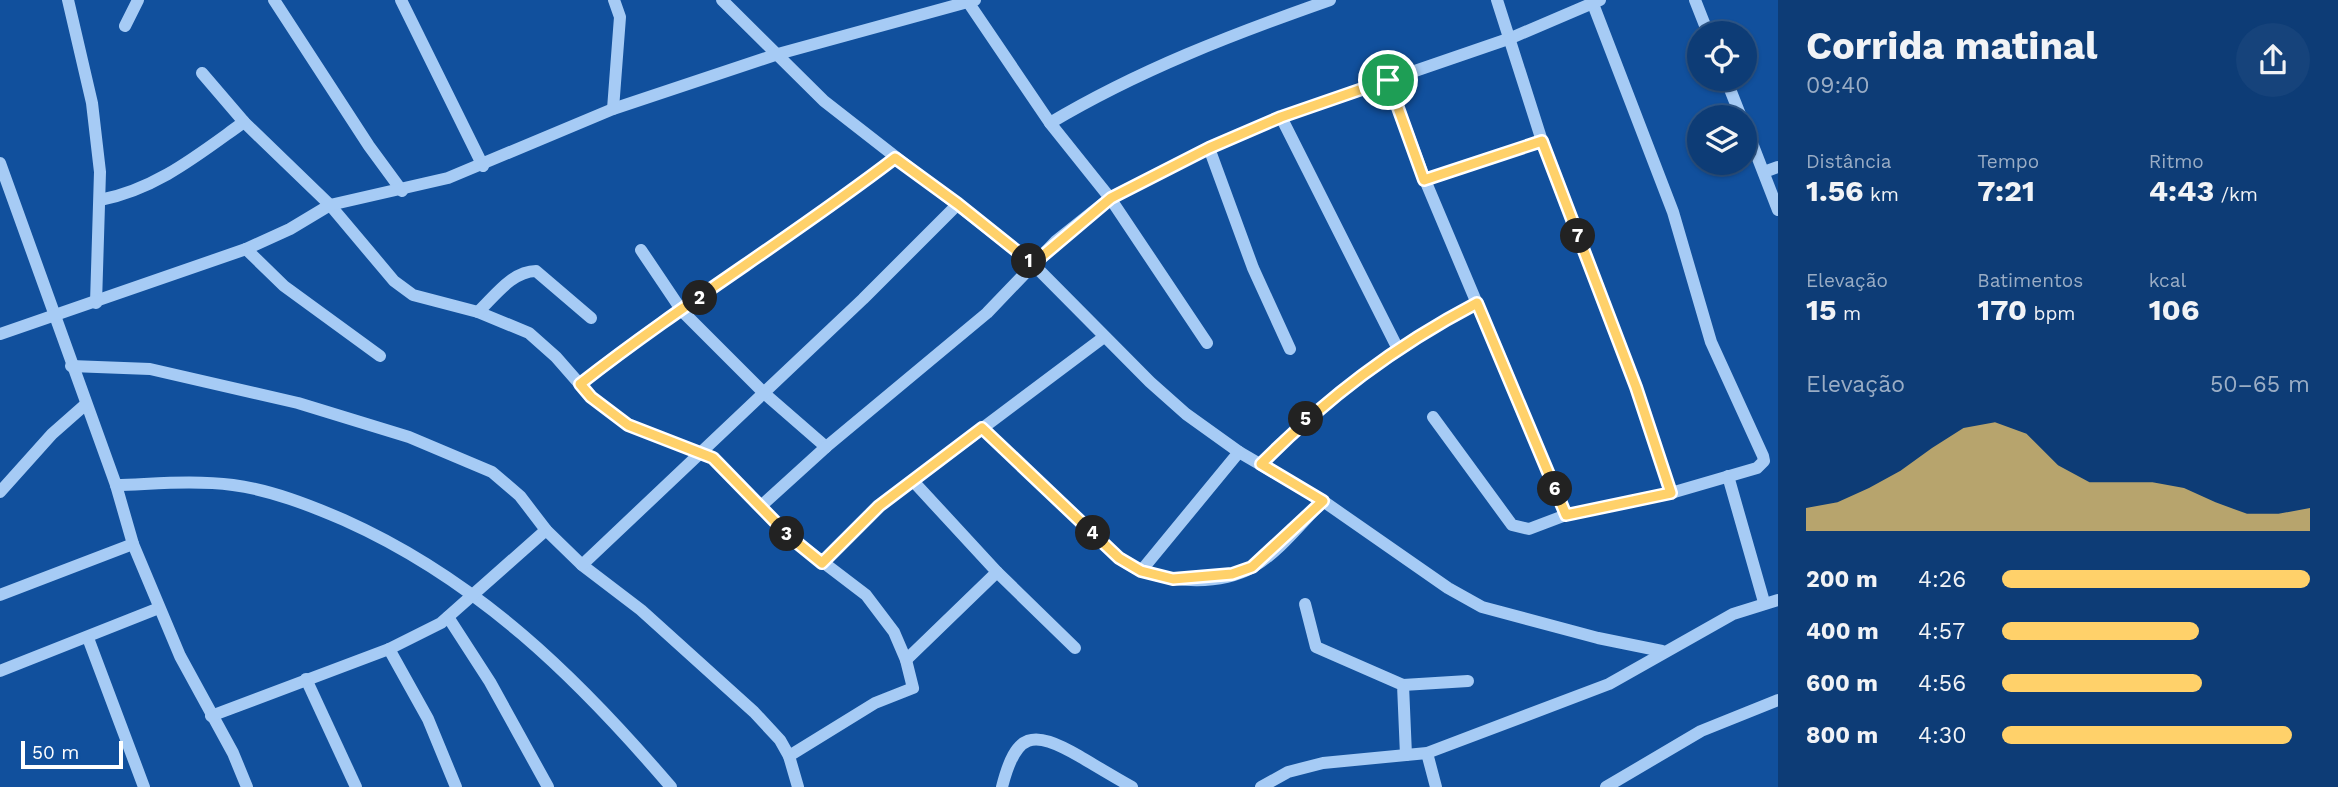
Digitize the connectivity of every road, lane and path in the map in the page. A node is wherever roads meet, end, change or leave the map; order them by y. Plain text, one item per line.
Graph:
1 (68, 0) edge
2 (138, 0) edge
3 (274, 0) edge
4 (401, 0) edge
5 (614, 0) edge
6 (722, 0) edge
7 (1330, 0) edge
8 (1497, 0) edge
9 (1695, 0) edge
10 (972, 1) edge
11 (1596, 2) edge
12 (1703, 21) edge
13 (125, 26) dead end
14 (1511, 38) junction
15 (778, 54) junction
16 (202, 73) dead end
17 (1388, 80) junction
18 (613, 109) junction
19 (1281, 117) junction
20 (244, 122) junction
21 (1050, 123) junction
22 (1542, 141) junction
23 (1209, 148) junction
24 (1757, 155) edge
25 (895, 158) junction
26 (0, 163) edge
27 (483, 166) junction
28 (1778, 167) edge
29 (1764, 172) junction
30 (1424, 180) junction
31 (402, 191) junction
32 (1111, 198) junction
33 (100, 200) junction
34 (958, 204) junction
35 (330, 205) junction
36 (1778, 210) edge
37 (246, 249) junction
38 (641, 250) dead end
39 (1033, 264) junction
40 (96, 303) junction
41 (1477, 303) junction
42 (682, 311) junction
43 (478, 312) junction
44 (53, 318) junction
45 (591, 318) dead end
46 (0, 334) edge
47 (1104, 337) junction
48 (1207, 343) dead end
49 (1290, 349) dead end
50 (1398, 349) junction
51 (380, 356) dead end
52 (71, 366) junction
53 (580, 384) junction
54 (765, 394) junction
55 (86, 404) junction
56 (1433, 417) dead end
57 (982, 428) junction
58 (826, 447) junction
59 (700, 451) junction
60 (1239, 452) junction
61 (1261, 464) junction
62 (1728, 477) junction
63 (913, 481) junction
64 (116, 485) junction
65 (0, 492) edge
66 (1671, 493) junction
67 (1323, 501) junction
68 (761, 506) junction
69 (1566, 515) junction
70 (546, 530) junction
71 (133, 544) junction
72 (822, 563) junction
73 (582, 565) junction
74 (1141, 571) junction
75 (997, 572) junction
76 (0, 595) edge
77 (475, 595) junction
78 (1778, 600) edge
79 (1764, 602) junction
80 (1305, 604) dead end
81 (159, 608) junction
82 (448, 617) junction
83 (88, 638) junction
84 (1075, 648) dead end
85 (389, 649) junction
86 (1662, 651) junction
87 (906, 660) junction
88 (0, 671) edge
89 (306, 680) junction
90 (1468, 681) dead end
91 (1403, 685) junction
92 (1778, 700) edge
93 (211, 716) junction
94 (1427, 753) junction
95 (1406, 755) junction
96 (789, 756) junction
97 (144, 787) edge
98 (247, 787) edge
99 (356, 787) edge
100 (456, 787) edge
101 (548, 787) edge
102 (671, 787) edge
103 (799, 787) edge
104 (1002, 787) edge
105 (1132, 787) edge
106 (1261, 787) edge
107 (1436, 787) edge
108 (1606, 787) edge

1 - 33 street
2 - 13 street
3 - 31 street
4 - 27 street
5 - 18 street
6 - 15 street
7 - 21 street
8 - 14 street
9 - 12 street
10 - 15 street
10 - 21 street
11 - 14 street
11 - 62 street
14 - 17 street
14 - 22 street
15 - 18 street
15 - 25 street
16 - 20 street
17 - 19 street
17 - 30 street
18 - 27 street
19 - 23 street
19 - 50 street
20 - 33 street
20 - 35 street
21 - 32 street
22 - 30 street
22 - 66 street
23 - 32 street
23 - 49 street
24 - 29 street
25 - 34 street
25 - 42 street
26 - 44 street
27 - 31 street
28 - 29 street
29 - 36 street
30 - 41 street
31 - 35 street
32 - 39 street
32 - 48 street
33 - 40 street
34 - 39 street
34 - 54 street
35 - 37 street
35 - 43 street
37 - 40 street
37 - 51 street
38 - 42 street
39 - 47 street
39 - 58 street
40 - 44 street
41 - 50 street
41 - 69 street
42 - 53 street
42 - 54 street
43 - 45 street
43 - 53 street
44 - 46 street
44 - 52 street
47 - 57 street
47 - 60 street
50 - 61 street
52 - 55 street
52 - 70 street
53 - 59 street
54 - 58 street
54 - 59 street
55 - 64 street
55 - 65 street
56 - 69 street
57 - 63 street
57 - 74 street
58 - 68 street
59 - 68 street
59 - 73 street
60 - 61 street
60 - 74 street
61 - 67 street
62 - 66 street
62 - 79 street
63 - 72 street
63 - 75 street
64 - 71 street
64 - 77 street
66 - 69 street
67 - 74 street
67 - 86 street
68 - 72 street
70 - 73 street
70 - 77 street
71 - 76 street
71 - 81 street
72 - 87 street
73 - 96 street
75 - 84 street
75 - 87 street
77 - 82 street
77 - 102 street
78 - 79 street
79 - 86 street
80 - 91 street
81 - 83 street
81 - 93 street
82 - 85 street
82 - 101 street
83 - 88 street
83 - 97 street
85 - 89 street
85 - 100 street
86 - 94 street
87 - 96 street
89 - 93 street
89 - 99 street
90 - 91 street
91 - 95 street
92 - 108 street
93 - 98 street
94 - 95 street
94 - 107 street
95 - 106 street
96 - 103 street
104 - 105 street

